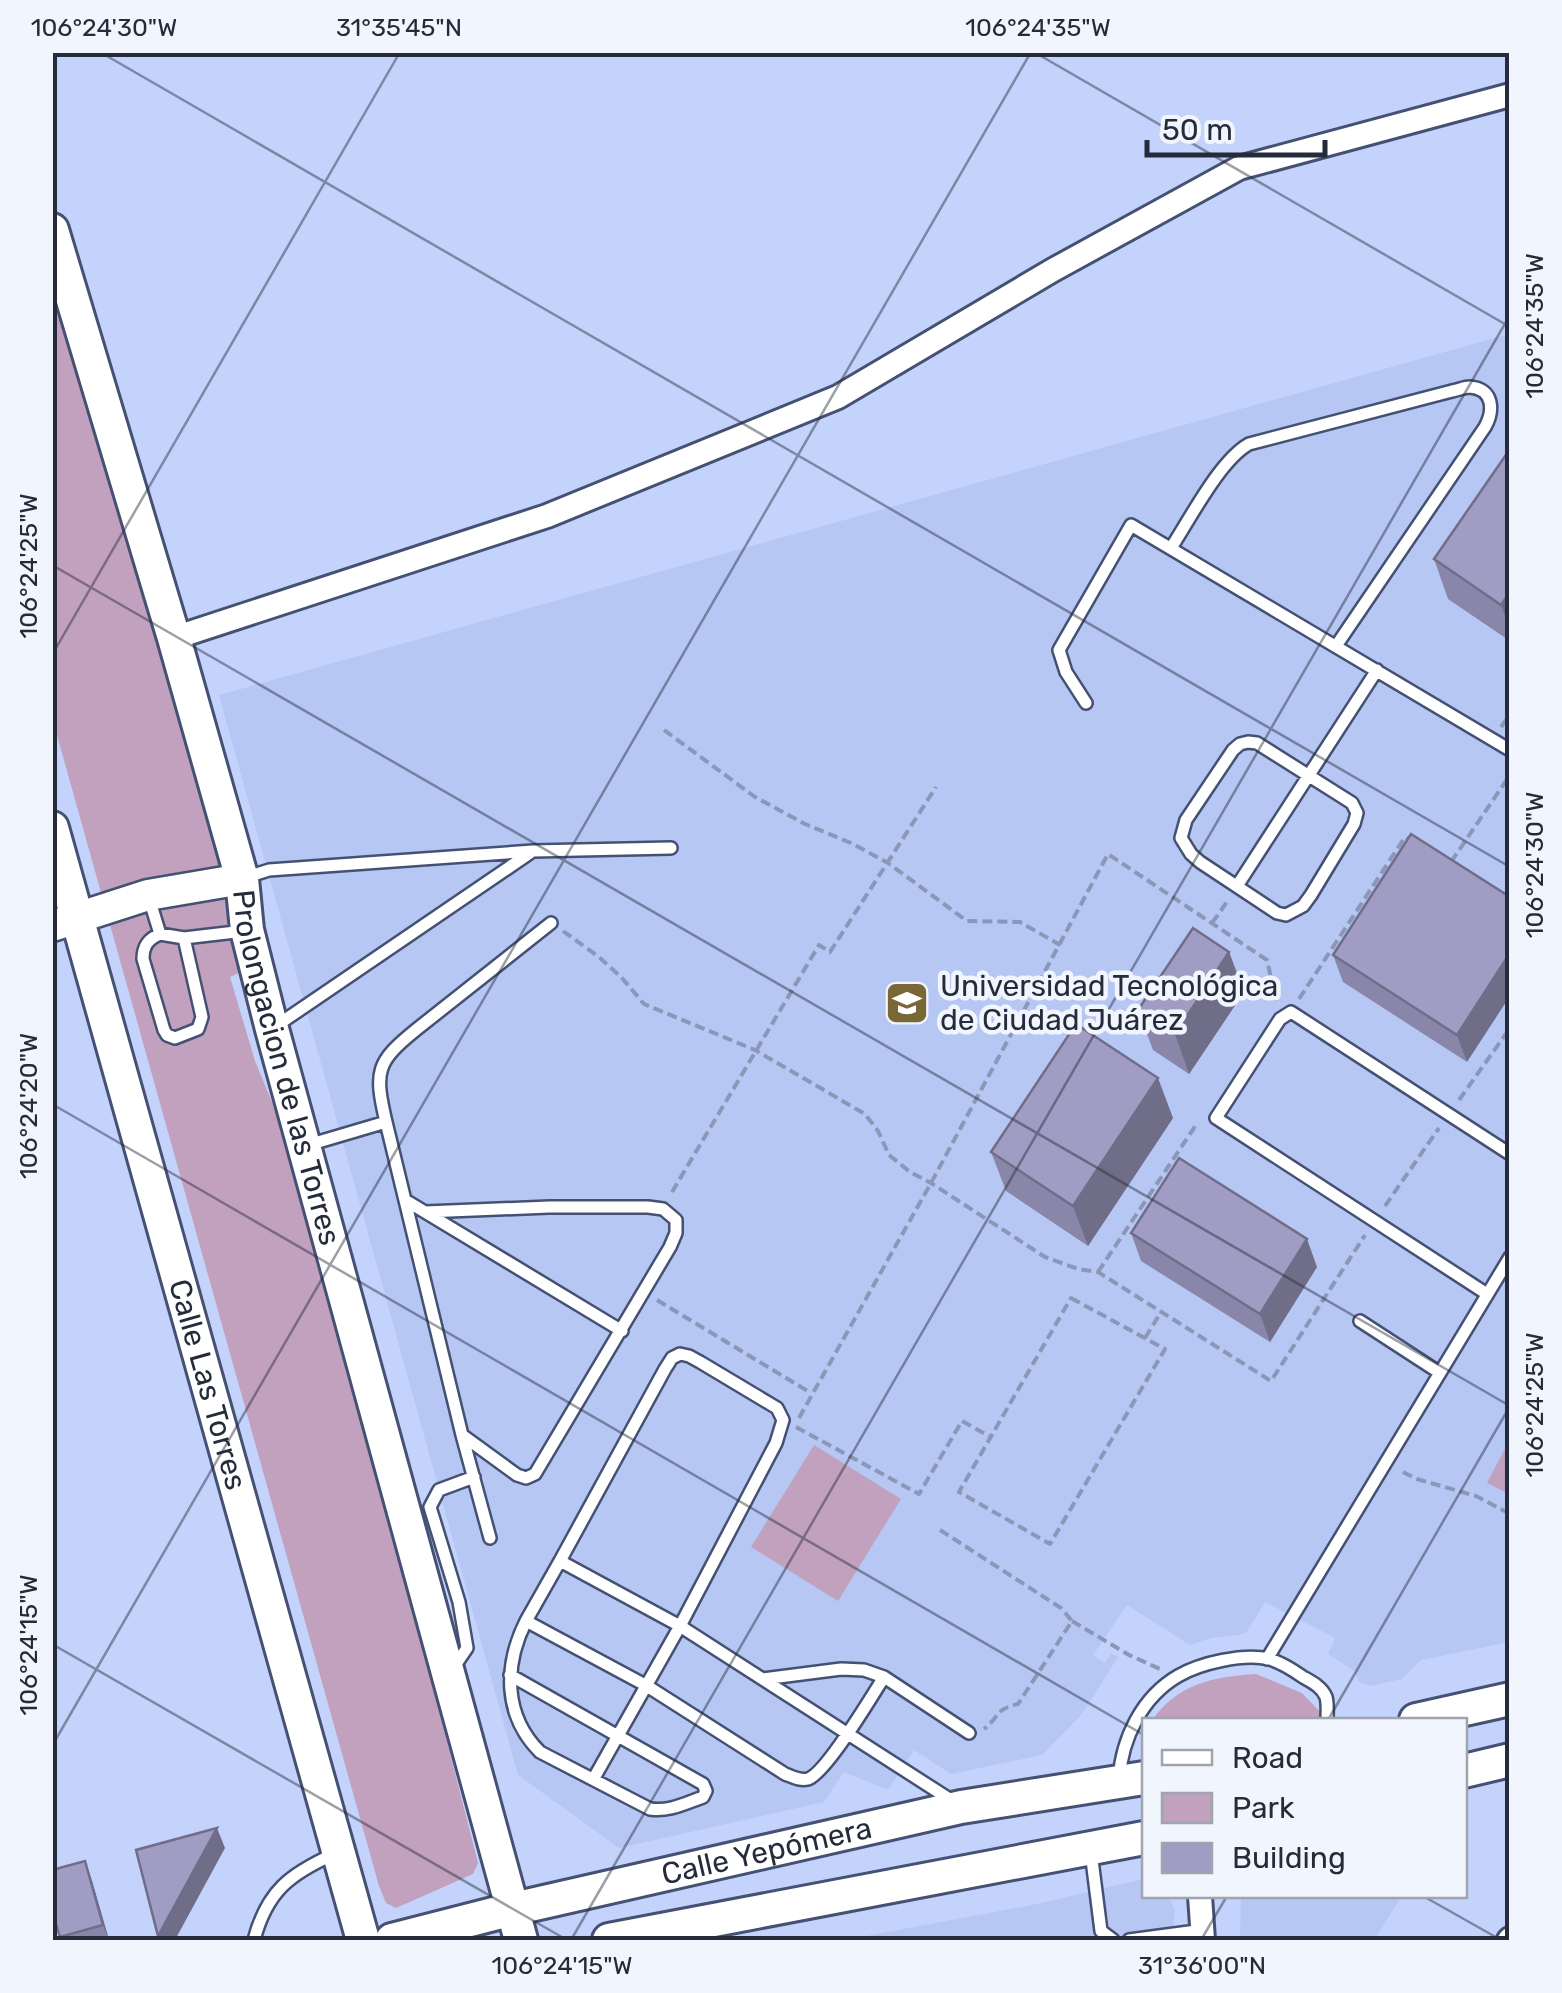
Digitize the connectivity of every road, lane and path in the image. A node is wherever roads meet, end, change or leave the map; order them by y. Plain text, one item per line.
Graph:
1 (1510, 95) edge
2 (52, 230) edge
3 (1171, 548) junction
4 (174, 638) junction
5 (1336, 646) junction
6 (1376, 670) junction
7 (1086, 703) dead end
8 (664, 730) dead end
9 (1510, 750) edge
10 (1510, 775) edge
11 (1309, 776) junction
12 (936, 786) dead end
13 (52, 828) edge
14 (1420, 847) edge
15 (671, 848) dead end
16 (533, 851) junction
17 (888, 863) junction
18 (1448, 866) edge
19 (242, 879) junction
20 (1237, 886) junction
21 (148, 895) junction
22 (65, 922) edge
23 (551, 923) joint
24 (1212, 923) junction
25 (247, 930) junction
26 (160, 934) junction
27 (184, 938) junction
28 (1060, 945) junction
29 (1286, 1016) junction
30 (272, 1029) junction
31 (755, 1050) junction
32 (1216, 1118) junction
33 (386, 1122) junction
34 (304, 1146) junction
35 (1510, 1154) edge
36 (931, 1182) junction
37 (405, 1200) junction
38 (662, 1209) junction
39 (425, 1212) junction
40 (1510, 1258) edge
41 (1098, 1272) junction
42 (644, 1292) junction
43 (1487, 1294) junction
44 (1161, 1312) junction
45 (1360, 1321) dead end
46 (622, 1330) junction
47 (1145, 1338) junction
48 (1250, 1368) dead end
49 (1440, 1373) junction
50 (812, 1394) junction
51 (462, 1435) junction
52 (991, 1436) junction
53 (1386, 1462) junction
54 (474, 1476) junction
55 (1510, 1514) edge
56 (940, 1530) dead end
57 (490, 1538) dead end
58 (560, 1561) junction
59 (1072, 1620) junction
60 (526, 1621) junction
61 (680, 1626) junction
62 (1267, 1658) junction
63 (510, 1674) junction
64 (449, 1675) junction
65 (1177, 1676) junction
66 (884, 1678) junction
67 (763, 1679) junction
68 (647, 1686) junction
69 (1510, 1699) edge
70 (1327, 1718) edge
71 (1425, 1718) edge
72 (969, 1733) joint
73 (847, 1734) junction
74 (619, 1735) junction
75 (1510, 1760) edge
76 (1467, 1769) edge
77 (594, 1778) junction
78 (1131, 1780) edge
79 (962, 1807) junction
80 (1142, 1838) edge
81 (1090, 1848) junction
82 (338, 1852) junction
83 (1200, 1898) edge
84 (517, 1925) edge
85 (665, 1935) edge
86 (1204, 1935) edge
87 (254, 1940) edge
88 (363, 1940) edge
89 (392, 1940) edge
90 (609, 1940) edge
91 (1113, 1940) edge
92 (1128, 1940) edge

1 - 4 street
2 - 4 main road, Prolongacion de las Torres
3 - 5 lane
3 - 5 lane
3 - 7 lane
4 - 19 main road, Prolongacion de las Torres
5 - 6 lane
6 - 9 lane
6 - 11 lane
8 - 17 path
10 - 18 path
11 - 20 lane
11 - 20 lane
11 - 20 lane
12 - 17 path
13 - 22 main road, Calle Las Torres
14 - 29 path
15 - 16 lane
16 - 19 lane
16 - 30 lane
17 - 28 path
17 - 31 path
19 - 21 street
19 - 25 main road, Prolongacion de las Torres
20 - 24 path
21 - 22 street
21 - 26 lane
22 - 82 main road, Calle Las Torres
23 - 31 path
23 - 33 lane
24 - 28 path
24 - 29 path
25 - 27 lane
25 - 30 main road, Prolongacion de las Torres
26 - 27 lane
26 - 27 lane
28 - 36 path
29 - 32 lane
29 - 35 lane
30 - 34 main road, Prolongacion de las Torres
31 - 36 path
31 - 38 path
32 - 41 path
32 - 43 lane
33 - 34 lane
33 - 37 lane
34 - 64 main road, Prolongacion de las Torres
36 - 41 path
36 - 50 path
37 - 39 lane
37 - 51 lane
38 - 39 lane
38 - 42 lane
39 - 46 lane
40 - 43 lane
41 - 44 path
42 - 46 lane
42 - 50 path
43 - 49 lane
44 - 47 path
44 - 48 path
45 - 49 lane
46 - 51 lane
47 - 52 path
47 - 52 path
49 - 53 lane
50 - 52 path
51 - 54 lane
53 - 55 path
53 - 62 lane
54 - 57 lane
54 - 64 lane
56 - 59 path
58 - 60 lane
58 - 61 lane
58 - 61 lane
59 - 65 path
59 - 72 path
60 - 63 lane
60 - 68 lane
61 - 67 lane
61 - 68 lane
62 - 65 lane
62 - 70 lane
63 - 74 lane
63 - 77 lane
64 - 84 main road, Prolongacion de las Torres
65 - 78 lane
66 - 67 lane
66 - 72 lane
66 - 73 lane
67 - 73 lane
68 - 73 lane
68 - 74 lane
69 - 71 main road
73 - 79 lane
74 - 77 lane
74 - 77 lane
75 - 76 main road
78 - 79 main road, Calle Yepómera
79 - 84 main road, Calle Yepómera
80 - 81 main road, Calle Yepómera
81 - 85 main road, Calle Yepómera
81 - 91 lane
82 - 87 lane
82 - 88 main road, Calle Las Torres
83 - 86 street
84 - 89 main road, Calle Yepómera
85 - 90 main road, Calle Yepómera
86 - 92 lane

